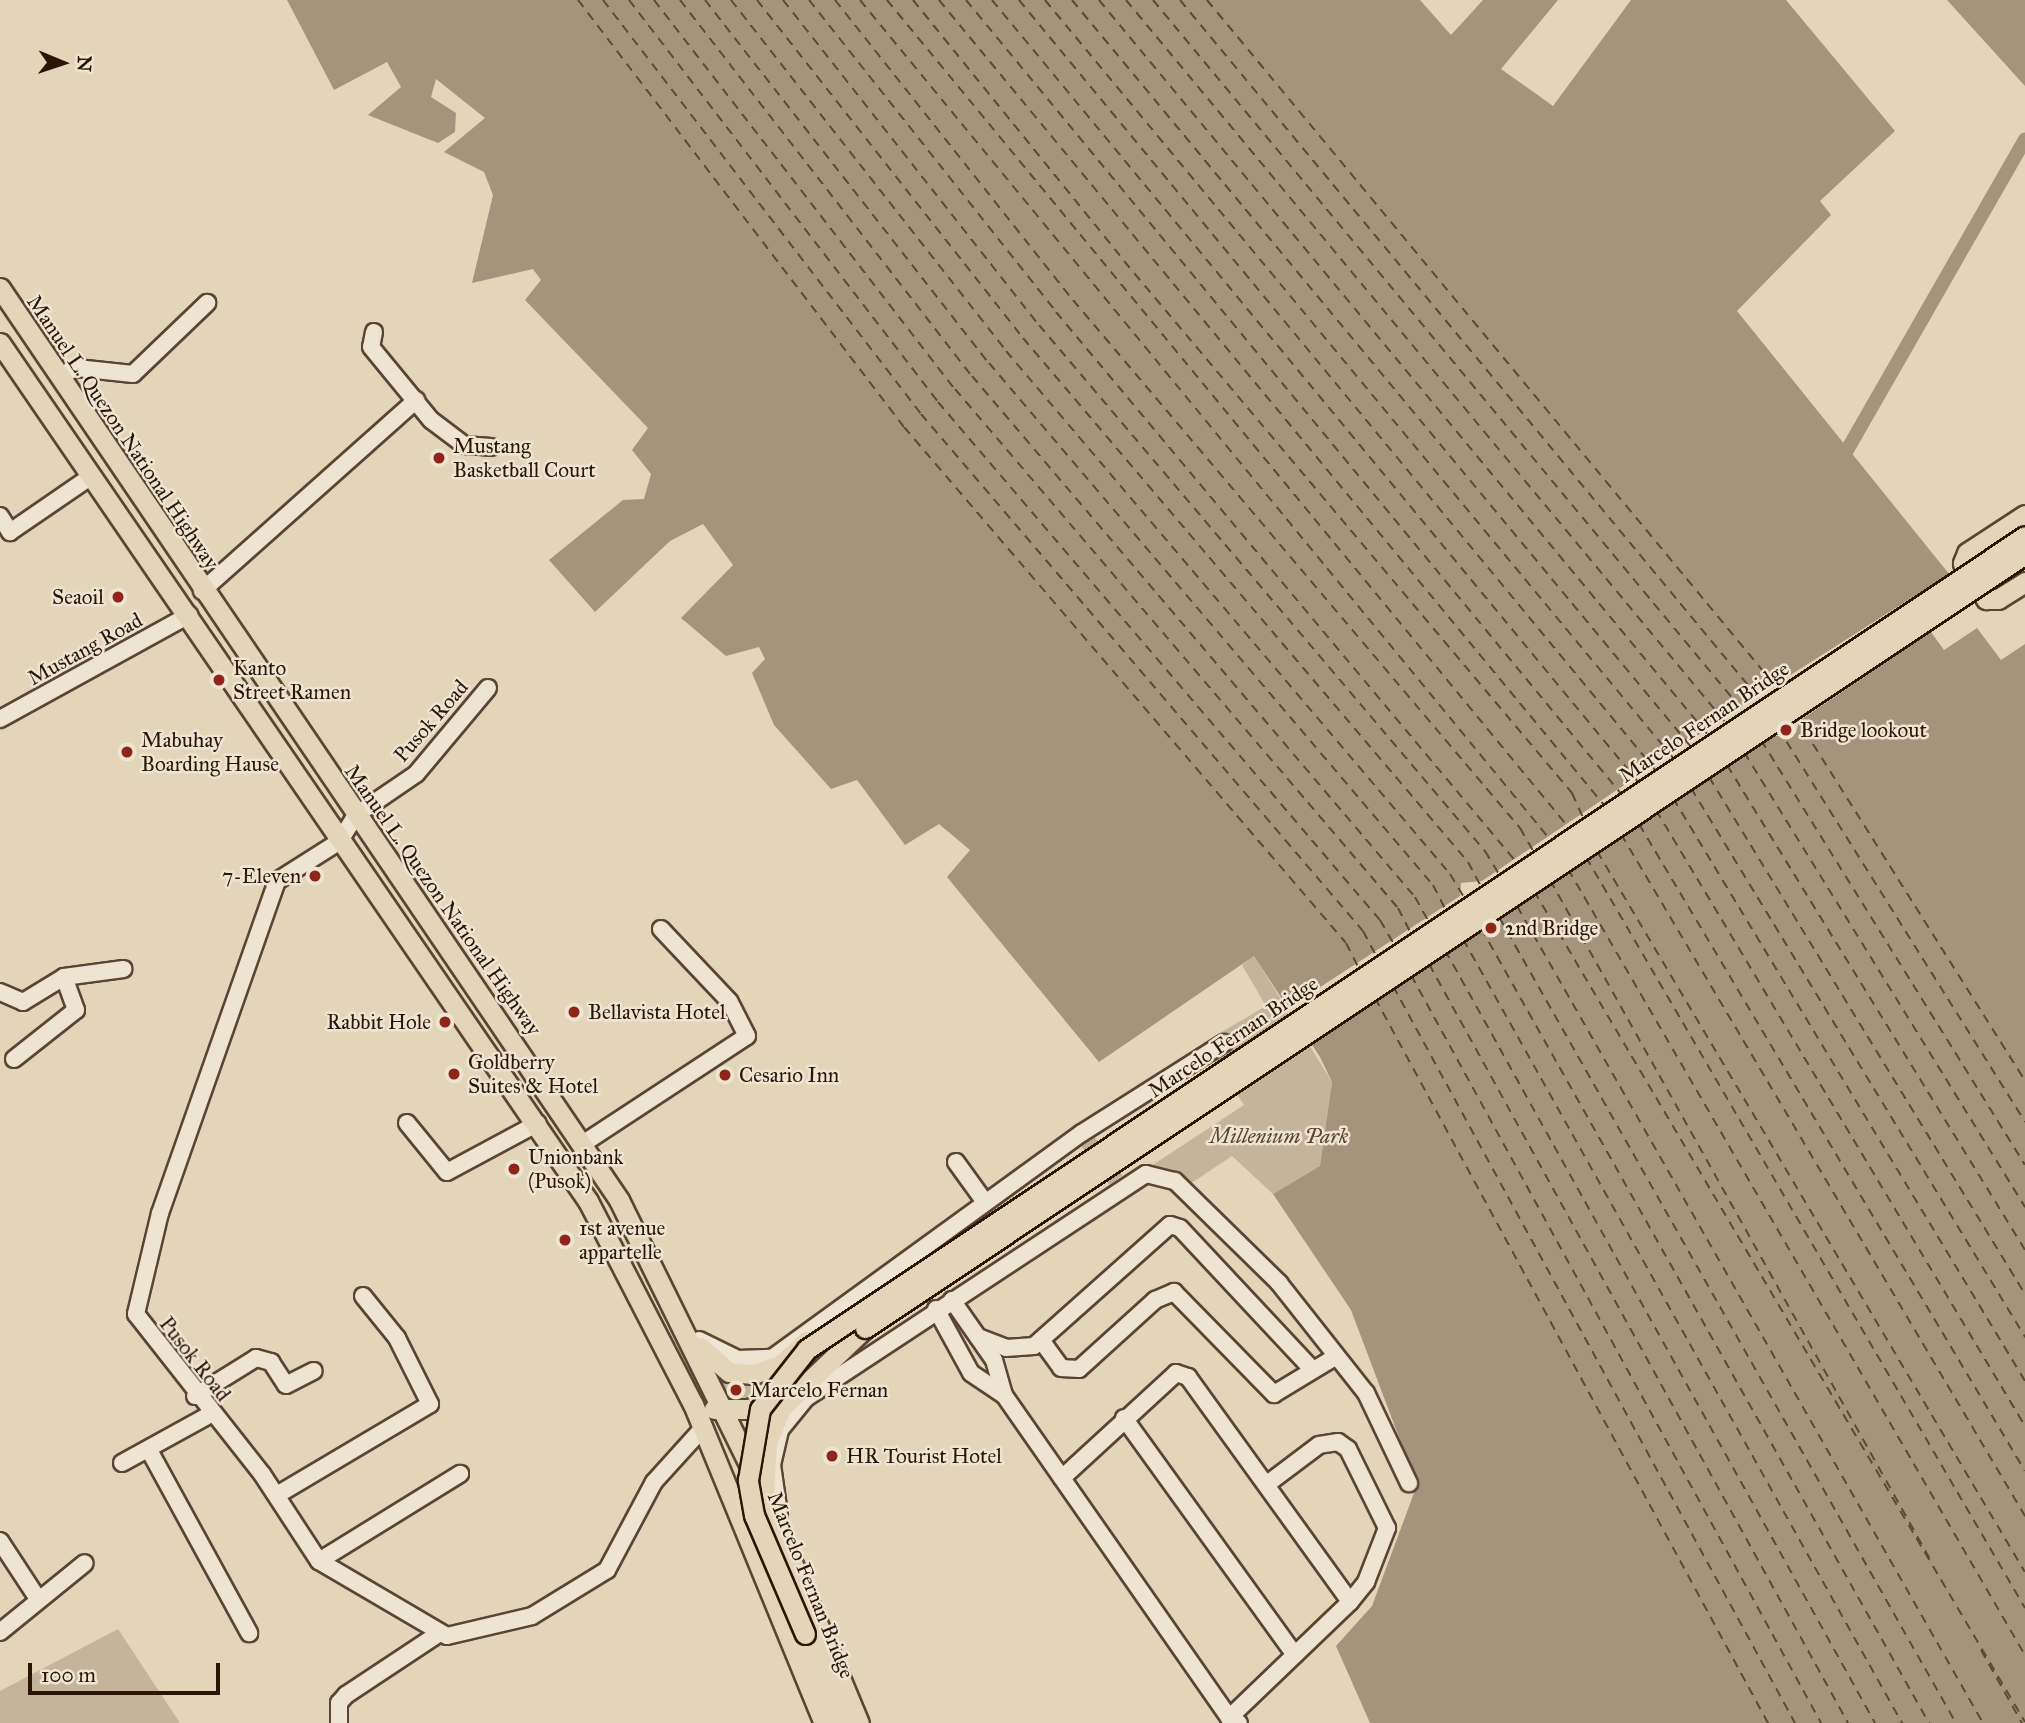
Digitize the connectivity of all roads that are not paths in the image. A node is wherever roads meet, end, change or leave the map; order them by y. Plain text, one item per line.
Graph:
1 (0, 288) edge
2 (207, 303) dead end
3 (374, 332) dead end
4 (0, 344) edge
5 (59, 376) junction
6 (416, 400) junction
7 (491, 447) dead end
8 (90, 477) junction
9 (2025, 515) edge
10 (0, 516) edge
11 (2025, 536) edge
12 (2025, 554) edge
13 (2025, 582) edge
14 (202, 591) junction
15 (189, 615) junction
16 (488, 688) dead end
17 (0, 719) edge
18 (356, 815) junction
19 (340, 841) junction
20 (661, 929) dead end
21 (123, 969) dead end
22 (64, 977) junction
23 (0, 992) edge
24 (1224, 1043) dead end
25 (14, 1059) dead end
26 (1181, 1099) junction
27 (407, 1122) dead end
28 (538, 1123) junction
29 (584, 1143) junction
30 (956, 1162) dead end
31 (985, 1202) junction
32 (627, 1214) junction
33 (604, 1229) junction
34 (363, 1296) dead end
35 (952, 1300) junction
36 (936, 1309) junction
37 (687, 1334) junction
38 (978, 1337) junction
39 (1041, 1340) junction
40 (1335, 1357) dead end
41 (1312, 1369) junction
42 (314, 1371) dead end
43 (803, 1380) junction
44 (1004, 1395) junction
45 (195, 1396) junction
46 (693, 1404) junction
47 (724, 1411) junction
48 (211, 1415) junction
49 (1124, 1418) junction
50 (703, 1428) junction
51 (149, 1450) junction
52 (122, 1463) dead end
53 (460, 1474) dead end
54 (1062, 1478) junction
55 (1409, 1483) dead end
56 (1267, 1484) junction
57 (276, 1495) junction
58 (764, 1495) junction
59 (0, 1541) edge
60 (319, 1561) junction
61 (85, 1563) dead end
62 (792, 1563) junction
63 (38, 1599) junction
64 (1350, 1602) junction
65 (0, 1632) edge
66 (249, 1633) dead end
67 (438, 1634) junction
68 (1295, 1655) junction
69 (1234, 1720) edge
70 (339, 1723) edge
71 (824, 1723) edge
72 (841, 1723) edge
73 (859, 1723) edge

1 - 5 main road, Manuel L. Quezon National Highway
2 - 5 street
3 - 6 street
4 - 8 main road
5 - 14 main road, Manuel L. Quezon National Highway
6 - 7 street
6 - 14 street
8 - 10 street
8 - 15 main road
9 - 13 main road
11 - 26 main road, Marcelo Fernan Bridge, bridge
12 - 43 main road, Marcelo Fernan Bridge, bridge
14 - 18 main road, Manuel L. Quezon National Highway
15 - 17 street, Mustang Road
15 - 19 main road
16 - 18 street, Pusok Road
18 - 19 street, Pusok Road
18 - 29 main road, Manuel L. Quezon National Highway
19 - 28 main road
19 - 45 street, Pusok Road
20 - 29 street
21 - 22 street
22 - 23 street
22 - 25 street
24 - 31 street
26 - 37 main road, bridge
26 - 72 main road, Marcelo Fernan Bridge, bridge
27 - 28 street
28 - 33 main road
29 - 32 main road, Manuel L. Quezon National Highway
30 - 31 street
31 - 37 street
32 - 33 main road
32 - 37 main road, Manuel L. Quezon National Highway
33 - 46 main road
34 - 57 street
35 - 36 street
35 - 38 street
35 - 55 street
36 - 44 street
36 - 62 street
37 - 47 main road, Manuel L. Quezon National Highway
38 - 39 street
38 - 44 street
39 - 41 street
39 - 41 street
40 - 41 street
42 - 45 street
43 - 47 main road
43 - 58 main road, Marcelo Fernan Bridge
44 - 54 street
45 - 48 street, Pusok Road
46 - 47 main road
46 - 50 main road
47 - 58 main road, Manuel L. Quezon National Highway
48 - 51 street
48 - 57 street, Pusok Road
49 - 54 street
49 - 56 street
49 - 68 street
50 - 67 street
50 - 71 main road
51 - 52 street
51 - 66 street
53 - 60 street
54 - 69 street
56 - 64 street
56 - 64 street
57 - 60 street, Pusok Road
58 - 62 main road, Manuel L. Quezon National Highway
59 - 63 street
60 - 67 street, Pusok Road
61 - 63 street
62 - 73 main road, Manuel L. Quezon National Highway
63 - 65 street
64 - 68 street
67 - 70 street
68 - 69 street

